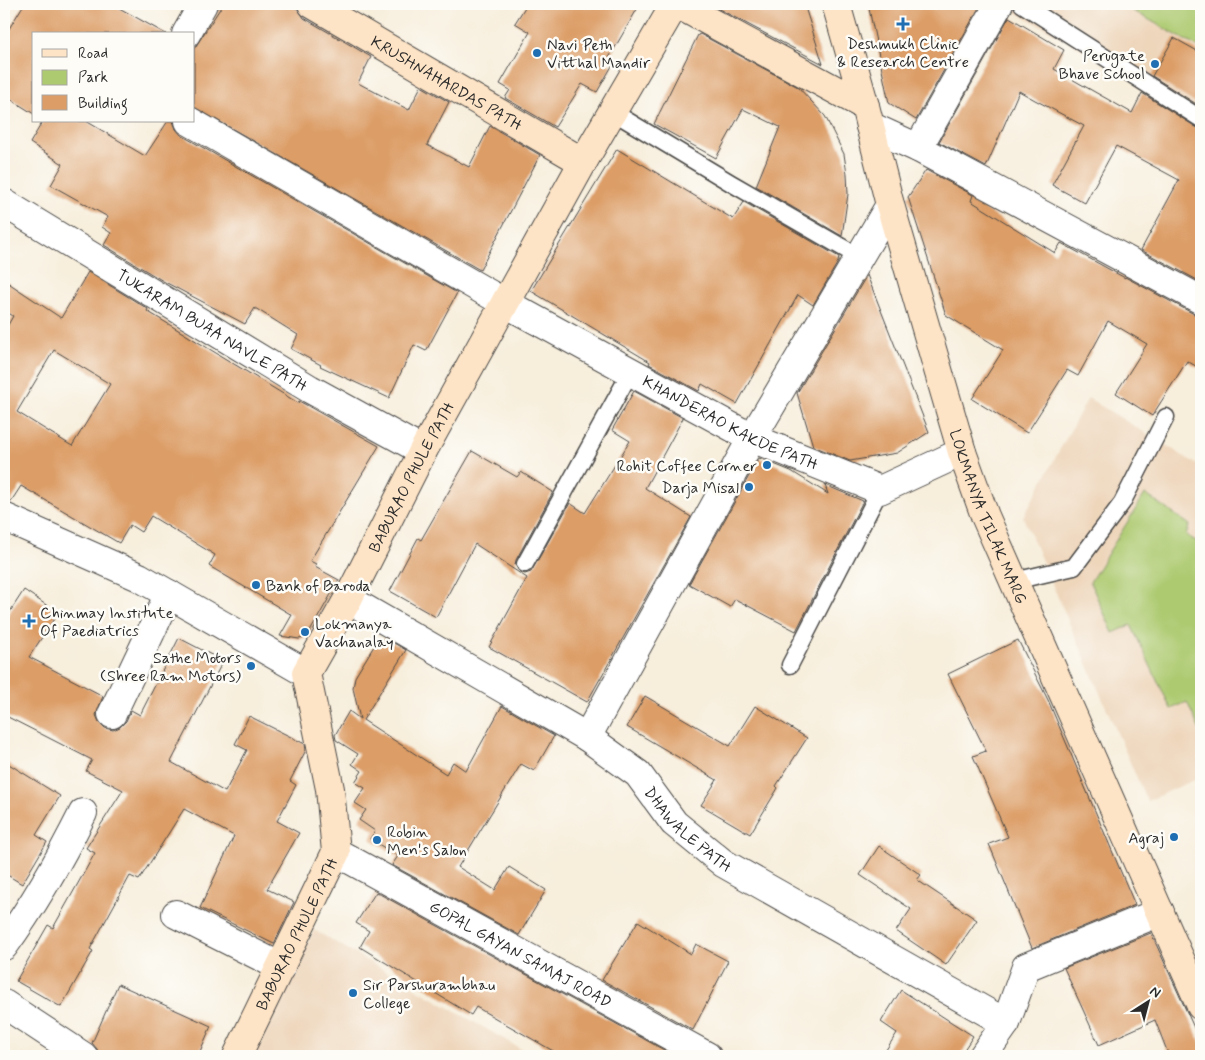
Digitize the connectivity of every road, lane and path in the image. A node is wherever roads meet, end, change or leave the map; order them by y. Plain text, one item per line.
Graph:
1 (203, 4) edge
2 (312, 4) edge
3 (676, 4) edge
4 (836, 4) edge
5 (999, 4) edge
6 (1022, 4) edge
7 (187, 32) edge
8 (613, 112) junction
9 (868, 116) junction
10 (1201, 119) edge
11 (191, 122) edge
12 (918, 148) junction
13 (583, 162) junction
14 (4, 203) edge
15 (890, 205) junction
16 (859, 257) junction
17 (1201, 300) edge
18 (505, 303) junction
19 (631, 371) junction
20 (1166, 417) dead end
21 (752, 438) junction
22 (423, 451) junction
23 (962, 452) junction
24 (880, 490) junction
25 (4, 516) edge
26 (525, 564) dead end
27 (1014, 581) junction
28 (169, 594) junction
29 (348, 598) junction
30 (790, 665) dead end
31 (306, 672) junction
32 (112, 714) dead end
33 (587, 737) junction
34 (83, 813) dead end
35 (336, 852) junction
36 (1160, 912) junction
37 (176, 914) dead end
38 (4, 946) edge
39 (280, 967) junction
40 (4, 1004) edge
41 (1201, 1006) edge
42 (1006, 1023) junction
43 (69, 1052) edge
44 (237, 1056) edge
45 (707, 1056) edge
46 (983, 1056) edge

1 - 7 street
2 - 13 street, KRUSHNAHARDAS PATH
3 - 8 street, BABURAO PHULE PATH
3 - 9 street
4 - 9 street, LOKMANYA TILAK MARG
5 - 12 street
6 - 10 lane
8 - 13 street, BABURAO PHULE PATH
8 - 16 lane
9 - 12 street
9 - 15 street, LOKMANYA TILAK MARG
11 - 18 street, KHANDERAO KAKDE PATH
12 - 17 street
13 - 18 street, BABURAO PHULE PATH
14 - 22 street, TUKARAM BUAA NAVLE PATH
15 - 16 street
15 - 23 street, LOKMANYA TILAK MARG
16 - 21 street
18 - 19 street, KHANDERAO KAKDE PATH
18 - 22 street, BABURAO PHULE PATH
19 - 21 street, KHANDERAO KAKDE PATH
19 - 26 lane
20 - 27 lane
21 - 24 street, KHANDERAO KAKDE PATH
21 - 33 street
22 - 29 street, BABURAO PHULE PATH
23 - 24 street
23 - 27 street, LOKMANYA TILAK MARG
24 - 30 lane
25 - 28 street
27 - 36 street, LOKMANYA TILAK MARG
28 - 31 street
28 - 32 street
29 - 31 street, BABURAO PHULE PATH
29 - 33 street, DHAWALE PATH
31 - 35 street, BABURAO PHULE PATH
33 - 42 street, DHAWALE PATH
34 - 38 street
35 - 39 street, BABURAO PHULE PATH
35 - 45 street, GOPAL GAYAN SAMAJ ROAD
36 - 41 street, LOKMANYA TILAK MARG
36 - 42 street
37 - 39 street
39 - 44 street, BABURAO PHULE PATH
40 - 43 street
42 - 46 street

